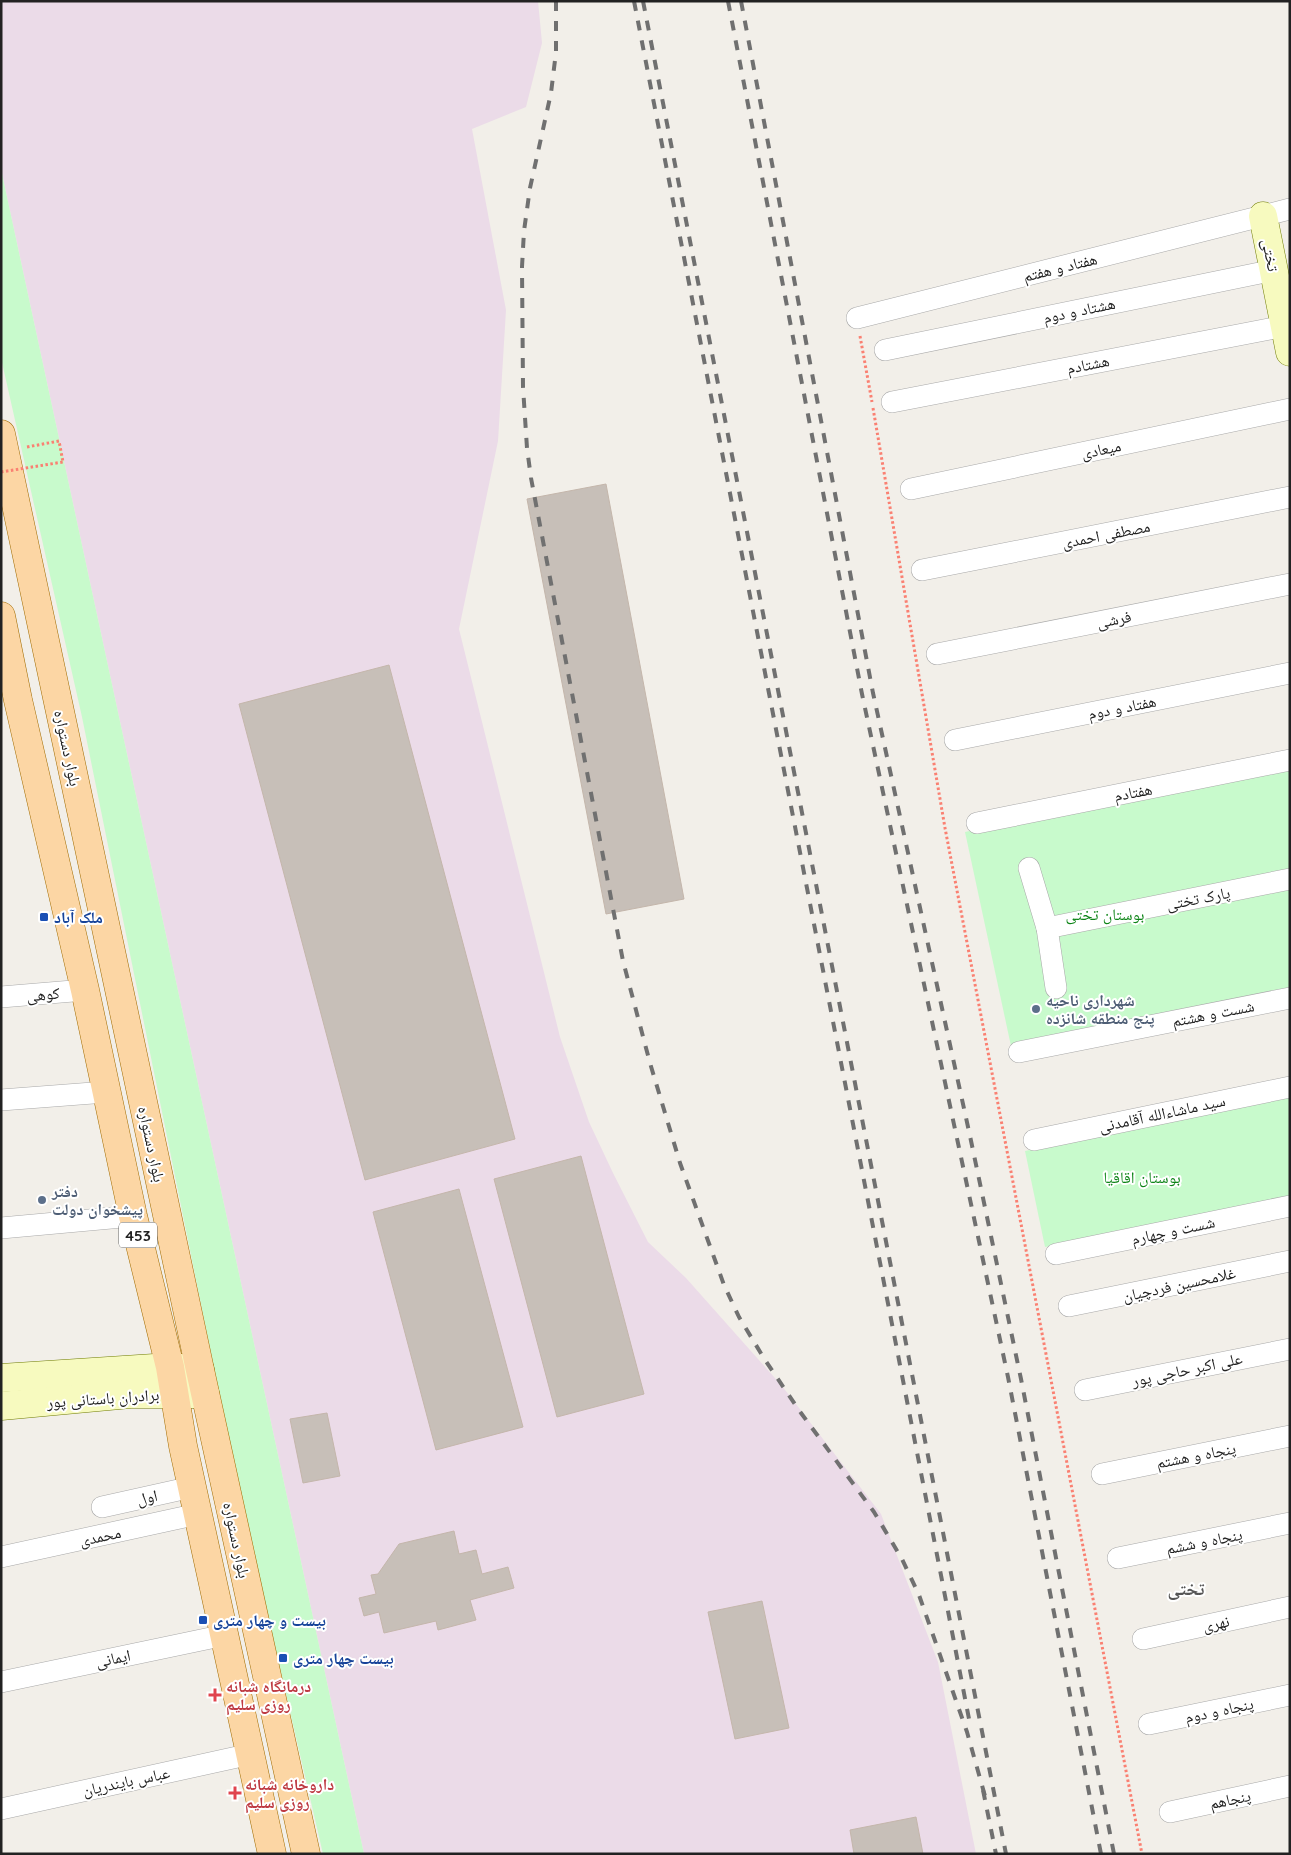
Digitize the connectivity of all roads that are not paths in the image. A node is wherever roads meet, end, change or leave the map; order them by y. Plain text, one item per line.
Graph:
1 (1290, 209) edge
2 (1263, 216) junction
3 (1274, 270) junction
4 (857, 318) road end
5 (1285, 326) junction
6 (885, 350) dead end
7 (1290, 352) edge
8 (892, 402) dead end
9 (1290, 409) edge
10 (2, 452) edge
11 (912, 489) dead end
12 (1290, 497) edge
13 (922, 570) dead end
14 (1290, 584) edge
15 (1, 616) edge
16 (937, 654) dead end
17 (1290, 673) edge
18 (7, 678) edge
19 (955, 740) dead end
20 (1290, 760) edge
21 (977, 823) dead end
22 (1029, 868) dead end
23 (1290, 879) edge
24 (1047, 928) junction
25 (1056, 988) dead end
26 (85, 990) junction
27 (1, 997) edge
28 (1290, 998) edge
29 (1019, 1052) dead end
30 (1290, 1087) edge
31 (106, 1092) junction
32 (1, 1100) edge
33 (1034, 1140) dead end
34 (1290, 1206) edge
35 (133, 1216) junction
36 (1, 1228) edge
37 (1056, 1254) dead end
38 (1290, 1261) edge
39 (1069, 1306) dead end
40 (1290, 1348) edge
41 (170, 1366) junction
42 (1, 1378) edge
43 (202, 1382) junction
44 (1085, 1390) dead end
45 (174, 1394) junction
46 (1, 1406) edge
47 (1290, 1436) edge
48 (1102, 1474) dead end
49 (192, 1487) junction
50 (102, 1507) dead end
51 (198, 1514) junction
52 (1290, 1523) edge
53 (1, 1557) edge
54 (1118, 1558) dead end
55 (1290, 1607) edge
56 (225, 1635) junction
57 (1143, 1639) dead end
58 (1, 1682) edge
59 (1290, 1695) edge
60 (1149, 1724) dead end
61 (251, 1754) junction
62 (1290, 1786) edge
63 (1, 1809) edge
64 (1170, 1812) dead end
65 (272, 1854) edge
66 (306, 1854) edge

1 - 2 street, هفتاد و هفتم
2 - 3 street, تختی
2 - 4 street, هفتاد و هفتم
3 - 5 street, تختی
3 - 6 street, هشتاد و دوم
5 - 7 street, تختی
5 - 8 street, هشتادم
9 - 11 street, میعادی
10 - 43 main road, بلوار دستواره / 453
12 - 13 street, مصطفی احمدی
14 - 16 street, فرشی
15 - 18 main road, بلوار دستواره / 453
17 - 19 street, هفتاد و دوم
18 - 26 main road, بلوار دستواره / 453
20 - 21 street, هفتادم
22 - 24 street
23 - 24 street, پارک تختی
24 - 25 street
26 - 27 street, کوهی
26 - 31 main road, بلوار دستواره / 453
28 - 29 street, شست و هشتم
30 - 33 street, سید ماشاءالله آقامدنی
31 - 32 street
31 - 35 main road, بلوار دستواره / 453
34 - 37 street, شست و چهارم
35 - 36 street
35 - 41 main road, بلوار دستواره / 453
38 - 39 street, غلامحسین فردچیان
40 - 44 street, علی اکبر حاجی پور
41 - 42 street, برادران باستانی پور
41 - 43 street, برادران باستانی پور
41 - 45 main road, بلوار دستواره / 453
43 - 45 street, برادران باستانی پور
43 - 66 main road, بلوار دستواره / 453
45 - 46 street, برادران باستانی پور
45 - 49 main road, بلوار دستواره / 453
47 - 48 street, پنجاه و هشتم
49 - 50 street, اول
49 - 51 main road, بلوار دستواره / 453
51 - 53 street, محمدی
51 - 56 main road, بلوار دستواره / 453
52 - 54 street, پنجاه و ششم
55 - 57 street, نهری
56 - 58 street, ایمانی
56 - 61 main road, بلوار دستواره / 453
59 - 60 street, پنجاه و دوم
61 - 63 street, عباس بایندریان
61 - 65 main road, بلوار دستواره / 453
62 - 64 street, پنجاهم

